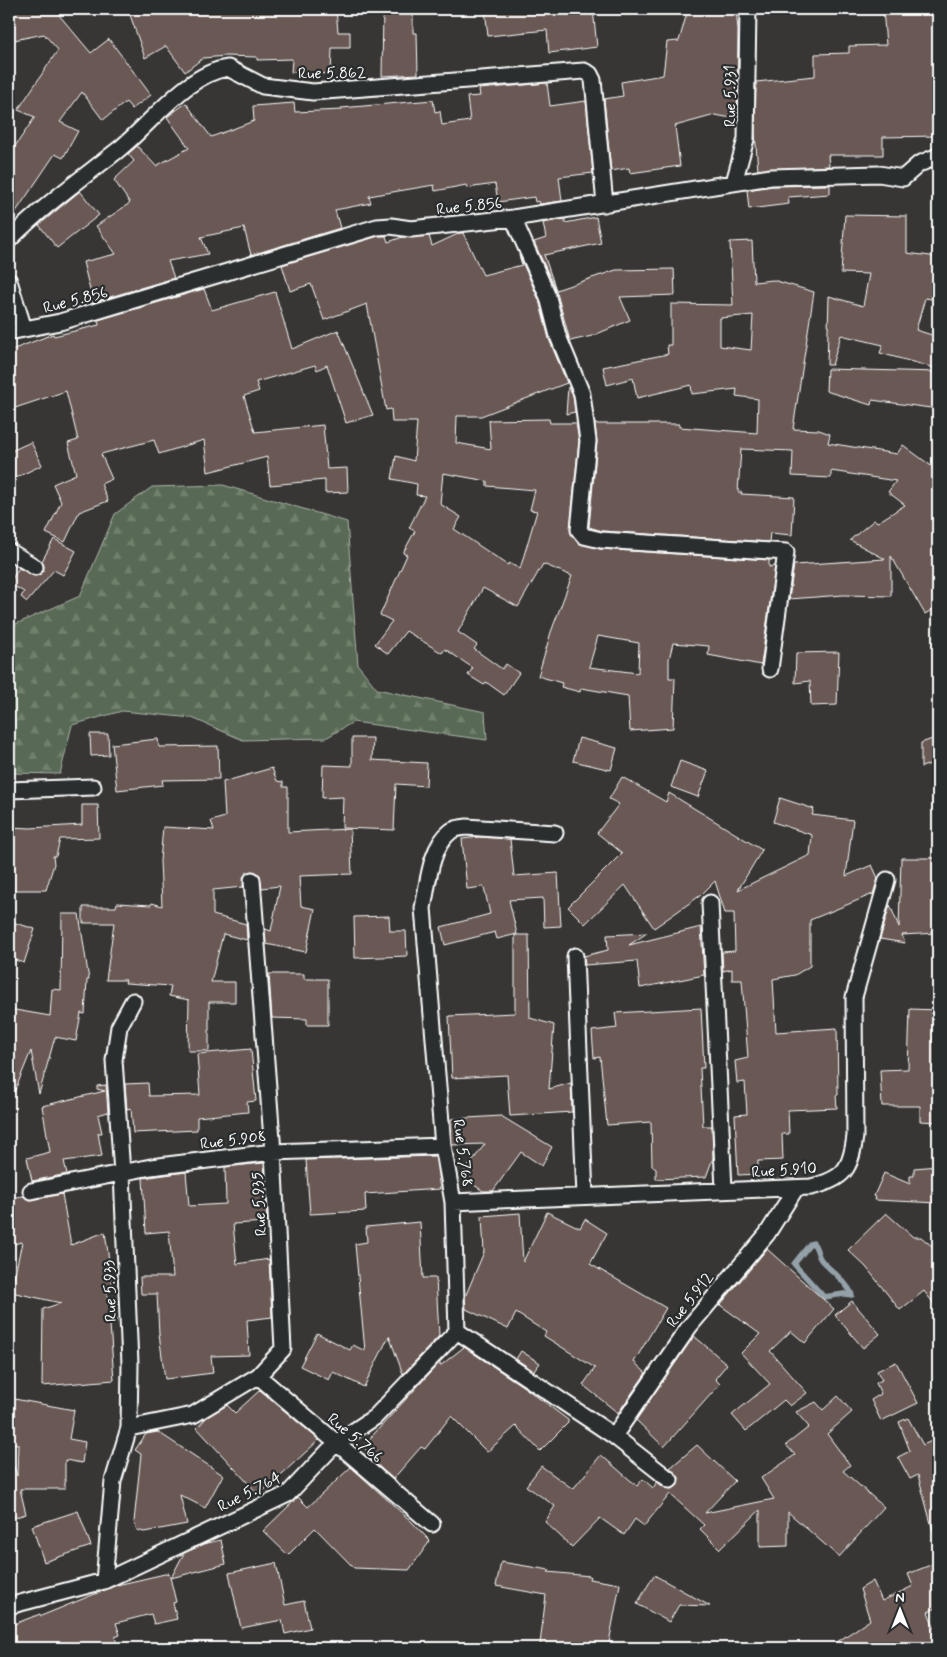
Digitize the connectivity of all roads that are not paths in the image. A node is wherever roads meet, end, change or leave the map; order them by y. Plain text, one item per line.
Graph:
1 (748, 9) edge
2 (938, 156) edge
3 (734, 182) junction
4 (606, 204) junction
5 (513, 218) junction
6 (9, 240) edge
7 (9, 281) edge
8 (24, 330) junction
9 (9, 332) edge
10 (9, 551) edge
11 (35, 567) dead end
12 (770, 669) dead end
13 (93, 787) dead end
14 (9, 790) edge
15 (554, 833) dead end
16 (252, 880) dead end
17 (888, 880) dead end
18 (710, 903) dead end
19 (575, 956) dead end
20 (133, 1001) dead end
21 (443, 1146) junction
22 (272, 1152) junction
23 (122, 1173) junction
24 (796, 1188) junction
25 (724, 1189) junction
26 (31, 1191) dead end
27 (585, 1196) junction
28 (453, 1202) junction
29 (457, 1331) junction
30 (258, 1376) junction
31 (129, 1428) junction
32 (614, 1436) junction
33 (336, 1444) junction
34 (670, 1480) dead end
35 (432, 1524) dead end
36 (104, 1580) junction
37 (9, 1606) edge

1 - 3 street, Rue 5.931
2 - 3 street, Rue 5.856
3 - 4 street, Rue 5.856
4 - 5 street, Rue 5.856
4 - 6 street, Rue 5.862
5 - 8 street, Rue 5.856
5 - 12 street
7 - 8 street
8 - 9 street, Rue 5.856
10 - 11 street
13 - 14 street
15 - 21 street, Rue 5.768
16 - 22 street, Rue 5.935
17 - 24 street, Rue 5.910
18 - 25 street
19 - 27 street
20 - 23 street, Rue 5.933
21 - 22 street, Rue 5.908
21 - 28 street, Rue 5.768
22 - 23 street, Rue 5.908
22 - 30 street, Rue 5.935
23 - 26 street, Rue 5.908
23 - 31 street, Rue 5.933
24 - 25 street, Rue 5.910
24 - 32 street, Rue 5.912
25 - 27 street, Rue 5.910
27 - 28 street, Rue 5.910
28 - 29 street, Rue 5.768
29 - 32 street
29 - 33 street, Rue 5.764
30 - 31 street, Rue 5.935
30 - 33 street, Rue 5.766
31 - 36 street, Rue 5.933
32 - 34 street
33 - 35 street, Rue 5.766
33 - 36 street, Rue 5.764
36 - 37 street, Rue 5.764

